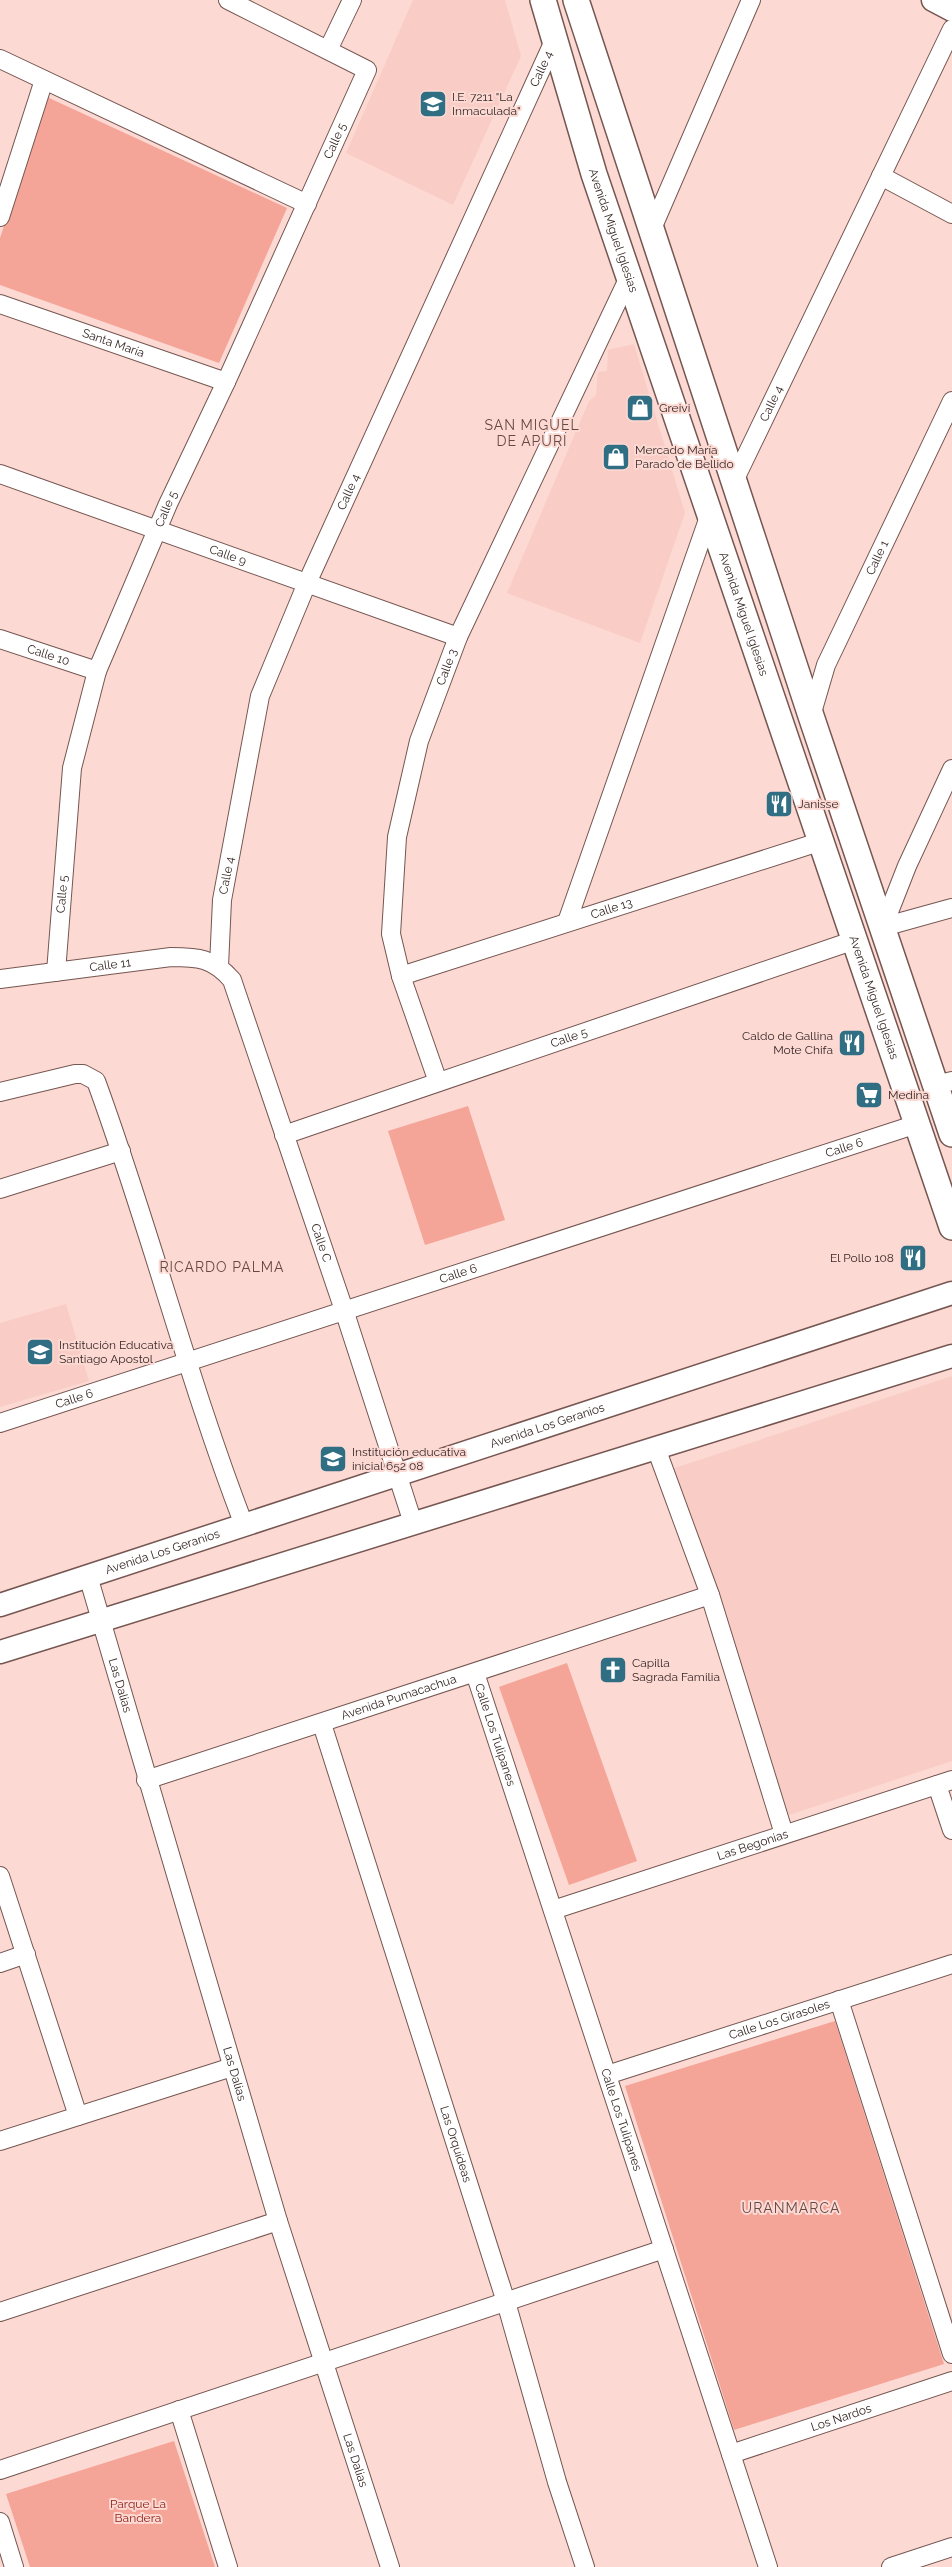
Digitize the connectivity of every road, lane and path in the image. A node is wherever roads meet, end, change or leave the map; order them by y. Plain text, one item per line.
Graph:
1 (228, 0) edge
2 (352, 0) edge
3 (543, 0) edge
4 (576, 0) edge
5 (751, 0) edge
6 (933, 0) edge
7 (952, 10) edge
8 (952, 29) edge
9 (554, 41) junction
10 (328, 50) junction
11 (0, 59) edge
12 (44, 80) junction
13 (881, 176) junction
14 (307, 204) junction
15 (952, 214) edge
16 (0, 218) edge
17 (651, 231) junction
18 (629, 277) junction
19 (0, 304) edge
20 (226, 382) junction
21 (952, 401) edge
22 (0, 474) edge
23 (734, 481) junction
24 (710, 514) junction
25 (158, 530) junction
26 (307, 583) junction
27 (458, 637) junction
28 (0, 639) edge
29 (97, 670) junction
30 (811, 716) junction
31 (952, 770) edge
32 (822, 841) junction
33 (952, 908) edge
34 (567, 922) junction
35 (883, 927) junction
36 (855, 940) junction
37 (219, 966) junction
38 (56, 972) junction
39 (401, 976) junction
40 (0, 979) edge
41 (438, 1082) junction
42 (944, 1083) edge
43 (0, 1092) edge
44 (917, 1124) junction
45 (284, 1134) junction
46 (952, 1134) edge
47 (121, 1151) junction
48 (0, 1189) edge
49 (952, 1227) edge
50 (952, 1293) edge
51 (344, 1310) junction
52 (952, 1356) edge
53 (188, 1362) junction
54 (0, 1423) edge
55 (656, 1448) junction
56 (397, 1475) junction
57 (413, 1524) junction
58 (244, 1525) junction
59 (88, 1576) junction
60 (710, 1595) junction
61 (0, 1605) edge
62 (100, 1621) junction
63 (0, 1652) edge
64 (475, 1673) junction
65 (322, 1724) junction
66 (146, 1780) junction
67 (944, 1782) edge
68 (952, 1830) edge
69 (784, 1834) junction
70 (0, 1876) edge
71 (553, 1910) junction
72 (26, 1954) junction
73 (0, 1962) edge
74 (952, 1964) edge
75 (838, 2000) junction
76 (232, 2067) junction
77 (607, 2074) junction
78 (78, 2116) junction
79 (0, 2141) edge
80 (278, 2221) junction
81 (664, 2249) junction
82 (506, 2302) junction
83 (0, 2312) edge
84 (952, 2354) edge
85 (324, 2362) junction
86 (952, 2380) edge
87 (179, 2410) junction
88 (731, 2454) junction
89 (0, 2470) edge
90 (0, 2522) edge
91 (952, 2547) edge
92 (14, 2567) edge
93 (228, 2567) edge
94 (390, 2567) edge
95 (585, 2567) edge
96 (768, 2567) edge
97 (891, 2567) edge

1 - 10 street
2 - 10 street
3 - 9 main road, Avenida Miguel Iglesias
4 - 17 main road
5 - 17 street
6 - 7 street
8 - 13 street, Calle 4
9 - 18 main road, Avenida Miguel Iglesias
9 - 26 street, Calle 4
10 - 14 street, Calle 5
11 - 12 street
12 - 14 street
12 - 16 street
13 - 15 street
13 - 23 street, Calle 4
14 - 20 street, Calle 5
17 - 23 main road
18 - 24 main road, Avenida Miguel Iglesias
18 - 27 street, Calle 3
19 - 20 street, Santa María
20 - 25 street, Calle 5
21 - 30 street, Calle 1
22 - 25 street, Calle 9
23 - 30 main road
24 - 32 main road, Avenida Miguel Iglesias
24 - 34 street
25 - 26 street, Calle 9
25 - 29 street, Calle 5
26 - 27 street, Calle 9
26 - 37 street, Calle 4
27 - 39 street, Calle 3
28 - 29 street, Calle 10
29 - 38 street, Calle 5
30 - 35 main road
31 - 35 street
32 - 34 street, Calle 13
32 - 36 main road, Avenida Miguel Iglesias
33 - 35 street
34 - 39 street, Calle 13
35 - 42 main road
36 - 41 street, Calle 5
36 - 44 main road, Avenida Miguel Iglesias
37 - 38 street, Calle 11
37 - 45 street, Calle C
38 - 40 street, Calle 11
39 - 41 street, Calle 3
41 - 45 street, Calle 5
42 - 46 main road
43 - 47 street
44 - 49 main road, Avenida Miguel Iglesias
44 - 51 street, Calle 6
45 - 51 street, Calle C
47 - 48 street
47 - 53 street
50 - 56 street, Avenida Los Geranios
51 - 53 street, Calle 6
51 - 56 street, Calle C
52 - 55 street
53 - 54 street, Calle 6
53 - 58 street
55 - 57 street
55 - 60 street
56 - 57 street, Calle C
56 - 58 street, Avenida Los Geranios
57 - 62 street
58 - 59 street, Avenida Los Geranios
59 - 61 street, Avenida Los Geranios
59 - 62 street, Las Dalias
60 - 64 street, Avenida Pumacachua
60 - 69 street
62 - 63 street
62 - 66 street, Las Dalias
64 - 65 street, Avenida Pumacachua
64 - 71 street, Calle Los Tulipanes
65 - 66 street, Avenida Pumacachua
65 - 82 street, Las Orquídeas
66 - 76 street, Las Dalias
67 - 68 street
67 - 69 street, Las Begonias
69 - 71 street, Las Begonias
70 - 72 street
71 - 77 street, Calle Los Tulipanes
72 - 73 street
72 - 78 street
74 - 75 street, Calle Los Girasoles
75 - 77 street, Calle Los Girasoles
75 - 84 street
76 - 78 street
76 - 80 street, Las Dalias
77 - 81 street, Calle Los Tulipanes
78 - 79 street
80 - 83 street
80 - 85 street, Las Dalias
81 - 82 street
81 - 88 street, Calle Los Tulipanes
82 - 85 street
82 - 95 street, Las Orquídeas
85 - 87 street
85 - 94 street, Las Dalias
86 - 88 street, Los Nardos
87 - 89 street
87 - 93 street
88 - 96 street, Calle Los Tulipanes
90 - 92 street
91 - 97 street

